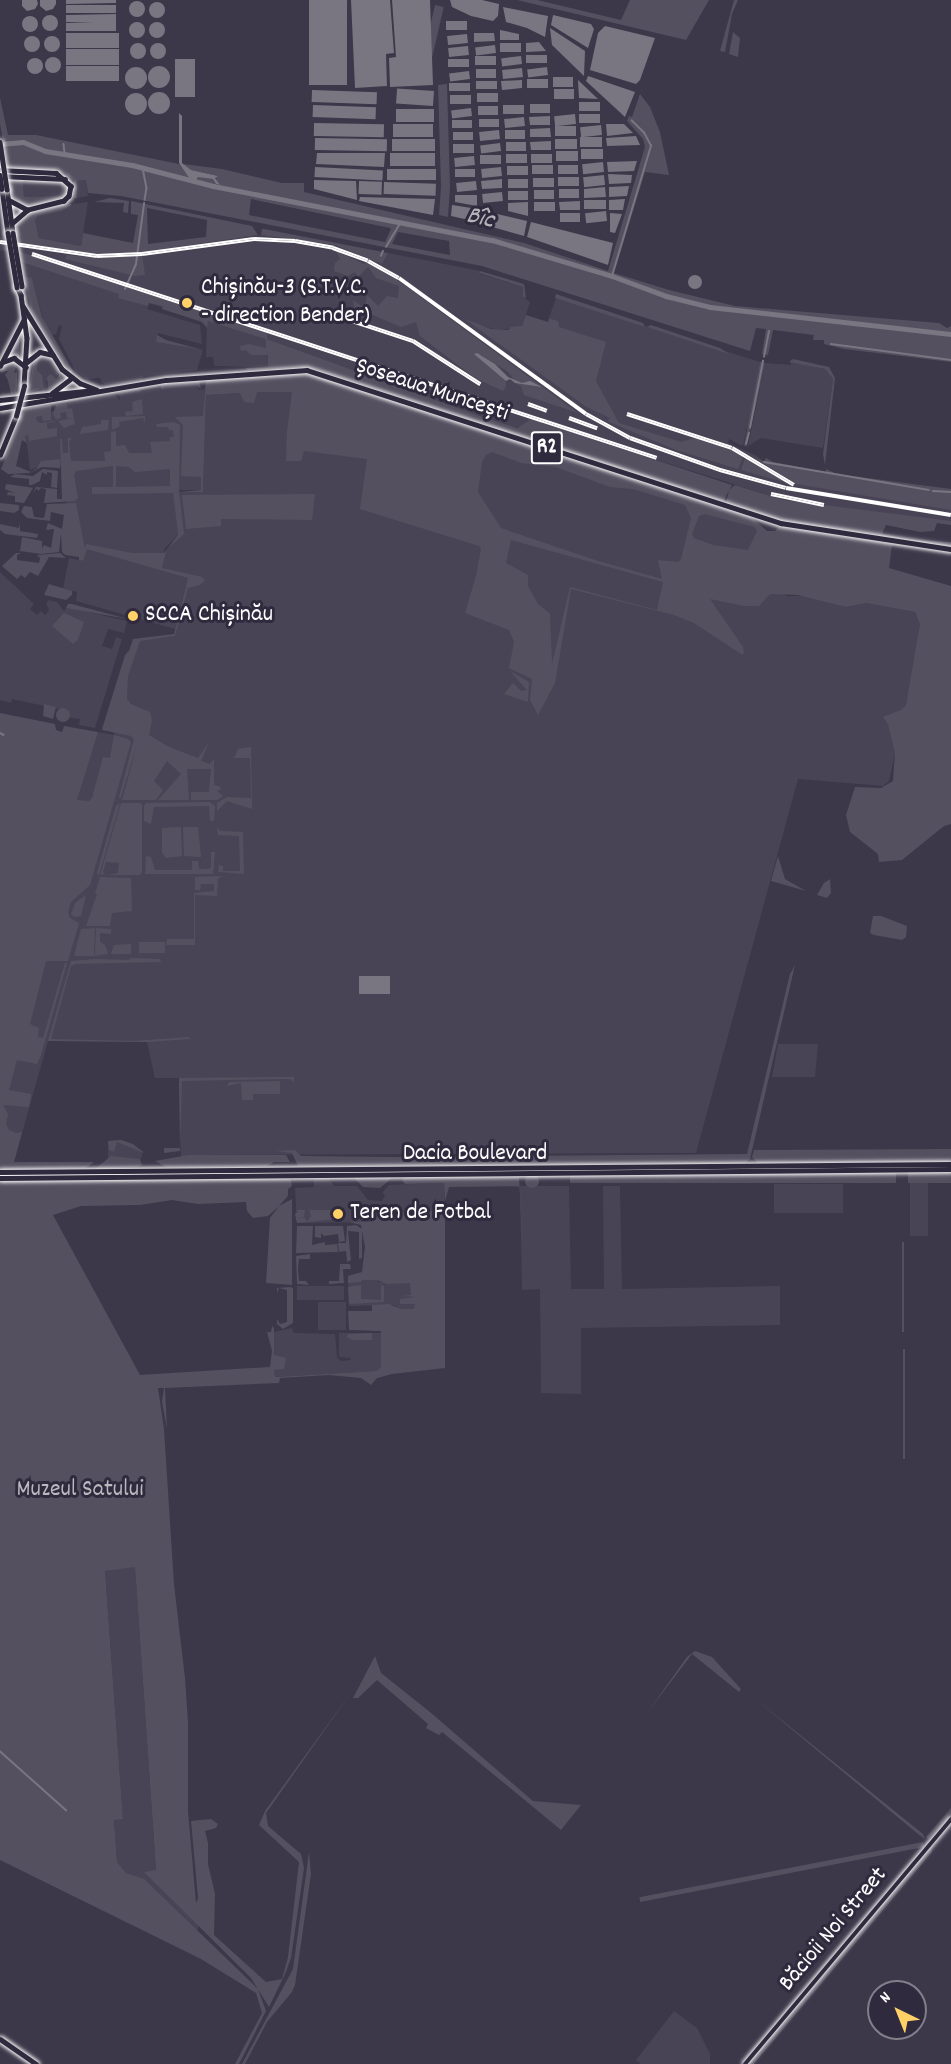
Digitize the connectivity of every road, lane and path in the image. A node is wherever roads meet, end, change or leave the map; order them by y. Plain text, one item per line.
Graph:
1 (0, 142) edge
2 (0, 174) edge
3 (5, 189) junction
4 (8, 199) junction
5 (28, 210) junction
6 (0, 216) edge
7 (10, 225) junction
8 (23, 306) junction
9 (24, 319) junction
10 (53, 355) junction
11 (1, 365) edge
12 (26, 365) junction
13 (62, 369) junction
14 (72, 378) junction
15 (64, 382) junction
16 (80, 383) junction
17 (97, 390) junction
18 (104, 390) junction
19 (49, 394) junction
20 (83, 394) junction
21 (2, 399) edge
22 (0, 408) edge
23 (0, 455) edge
24 (951, 549) edge
25 (951, 1164) edge
26 (749, 1168) junction
27 (951, 1169) edge
28 (0, 1172) edge
29 (294, 1172) junction
30 (0, 1178) edge
31 (951, 1819) edge
32 (0, 2039) edge
33 (36, 2064) edge
34 (745, 2064) edge

1 - 3 main road, bridge
2 - 3 main road, bridge
2 - 5 main road
3 - 4 main road
3 - 7 main road
4 - 5 main road
4 - 7 main road
5 - 7 main road
6 - 7 main road
7 - 8 main road, bridge
8 - 9 main road
8 - 10 main road
9 - 11 main road
9 - 12 main road
10 - 12 main road
10 - 13 main road
11 - 12 main road
12 - 23 main road, bridge
13 - 14 main road
13 - 15 main road
14 - 15 main road
14 - 16 main road
15 - 19 main road
16 - 17 main road
16 - 20 main road
17 - 18 main road, Șoseaua Muncești / R2
17 - 20 main road, Șoseaua Muncești / R2
18 - 20 main road, Șoseaua Muncești / R2
18 - 24 main road, Șoseaua Muncești / R2
19 - 20 main road, Șoseaua Muncești / R2
19 - 21 main road, Șoseaua Muncești / R2
20 - 22 main road, Șoseaua Muncești / R2
25 - 26 main road, Dacia Boulevard
26 - 27 main road, Dacia Boulevard
26 - 29 main road, Dacia Boulevard
28 - 29 main road, Dacia Boulevard
29 - 30 main road, Dacia Boulevard
31 - 34 main road, Băcioii Noi Street
32 - 33 highway

